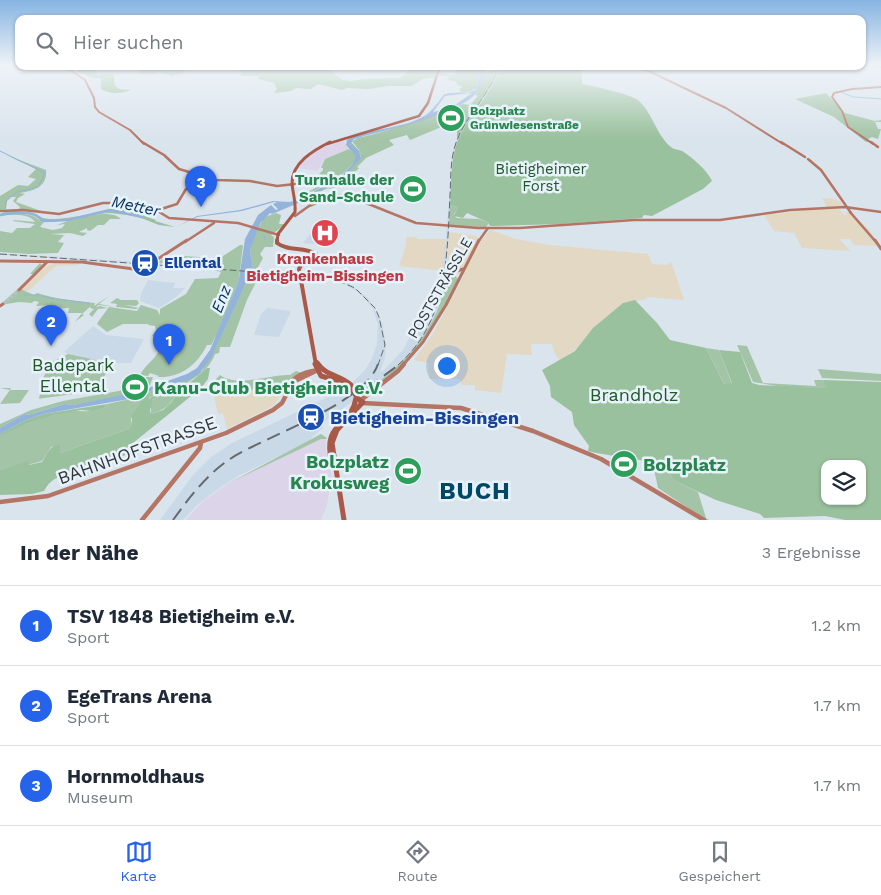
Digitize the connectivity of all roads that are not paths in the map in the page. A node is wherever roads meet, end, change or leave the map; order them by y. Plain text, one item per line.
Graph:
1 (88, 89) edge
2 (432, 89) edge
3 (687, 89) edge
4 (849, 89) edge
5 (424, 111) joint
6 (877, 147) edge
7 (296, 170) joint
8 (198, 175) junction
9 (292, 186) junction
10 (846, 207) junction
11 (0, 211) edge
12 (158, 211) junction
13 (298, 212) junction
14 (881, 212) edge
15 (207, 222) junction
16 (216, 223) junction
17 (209, 226) junction
18 (486, 230) junction
19 (276, 235) junction
20 (881, 249) edge
21 (0, 261) edge
22 (45, 263) junction
23 (466, 264) junction
24 (148, 266) junction
25 (134, 268) junction
26 (454, 272) dead end
27 (18, 290) tunnel mouth
28 (318, 370) junction
29 (362, 402) junction
30 (200, 443) junction
31 (0, 502) edge
32 (142, 520) edge
33 (343, 520) edge
34 (704, 520) edge

1 - 8 main road
2 - 5 main road
3 - 10 main road
4 - 6 main road
5 - 7 main road
7 - 9 main road
8 - 9 main road
8 - 12 main road
9 - 13 main road
10 - 14 main road
10 - 18 main road
10 - 20 main road
11 - 12 main road
12 - 15 main road
13 - 18 main road
13 - 19 main road
15 - 16 main road
15 - 17 main road
16 - 17 main road
16 - 19 main road
17 - 24 main road
18 - 23 main road, POSTSTRÄSSLE
19 - 28 main road
21 - 22 main road
22 - 25 main road
22 - 27 main road
23 - 26 main road
23 - 29 main road, POSTSTRÄSSLE
24 - 25 main road
24 - 25 main road
28 - 29 main road
28 - 30 main road, BAHNHOFSTRASSE
29 - 33 main road
29 - 34 main road
30 - 31 main road, BAHNHOFSTRASSE
30 - 32 main road

